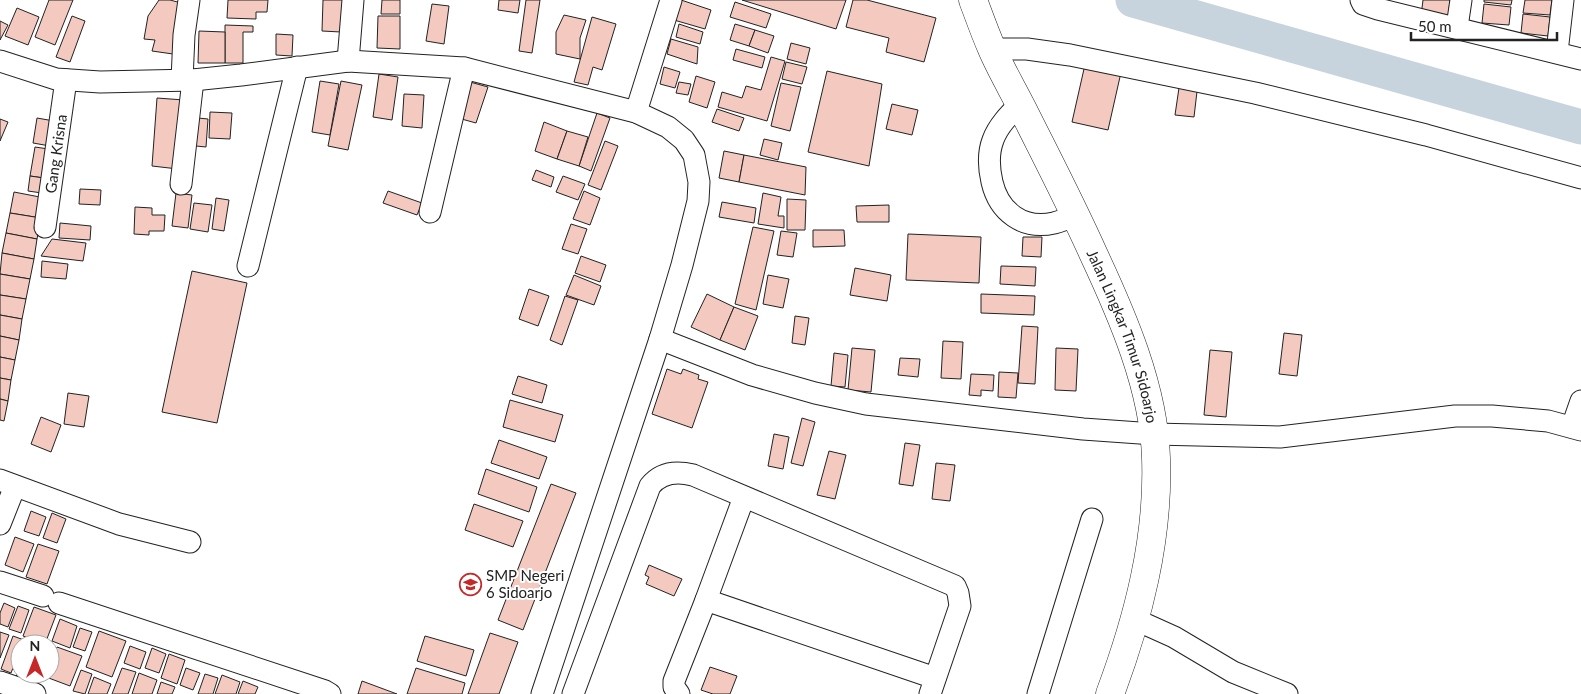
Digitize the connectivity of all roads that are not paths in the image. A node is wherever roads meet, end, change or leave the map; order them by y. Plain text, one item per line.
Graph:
1 (189, 0) edge
2 (353, 0) edge
3 (671, 0) edge
4 (972, 0) edge
5 (1361, 0) edge
6 (1461, 0) edge
7 (1563, 0) edge
8 (1457, 27) junction
9 (989, 39) junction
10 (1557, 52) junction
11 (1581, 58) edge
12 (0, 61) edge
13 (348, 61) junction
14 (297, 67) junction
15 (464, 68) junction
16 (66, 80) junction
17 (188, 80) junction
18 (1020, 104) junction
19 (636, 112) junction
20 (1581, 178) edge
21 (181, 184) dead end
22 (430, 212) dead end
23 (1076, 215) junction
24 (45, 227) dead end
25 (248, 266) dead end
26 (660, 339) junction
27 (1581, 401) edge
28 (1577, 429) edge
29 (1154, 434) junction
30 (8, 483) edge
31 (744, 497) junction
32 (1092, 519) dead end
33 (0, 524) edge
34 (190, 542) dead end
35 (0, 582) edge
36 (706, 600) junction
37 (1134, 619) junction
38 (0, 682) edge
39 (933, 686) edge
40 (35, 694) edge
41 (330, 694) edge
42 (542, 694) edge
43 (573, 694) edge
44 (679, 694) edge
45 (1038, 694) edge
46 (1110, 694) edge
47 (1287, 694) edge

1 - 17 street
2 - 13 street
3 - 19 street
4 - 9 main road, Jalan Lingkar Timur Sidoarjo
5 - 8 street
6 - 8 street
7 - 10 street
8 - 10 street
9 - 18 main road, Jalan Lingkar Timur Sidoarjo
9 - 20 street
10 - 11 street
12 - 16 street
13 - 14 street
13 - 15 street
14 - 17 street
14 - 25 street
15 - 19 street
15 - 22 street
16 - 17 street
16 - 24 street, Gang Krisna
17 - 21 street
18 - 23 main road, Jalan Lingkar Timur Sidoarjo
18 - 23 street
19 - 26 street
23 - 29 main road, Jalan Lingkar Timur Sidoarjo
26 - 29 street
26 - 42 street
27 - 28 street
28 - 29 street
29 - 37 main road, Jalan Lingkar Timur Sidoarjo
30 - 33 street
30 - 34 street
31 - 36 street
31 - 39 street
31 - 43 street
32 - 45 street
35 - 41 street
36 - 39 street
36 - 44 street
37 - 46 main road, Jalan Lingkar Timur Sidoarjo
37 - 47 street
38 - 40 street

